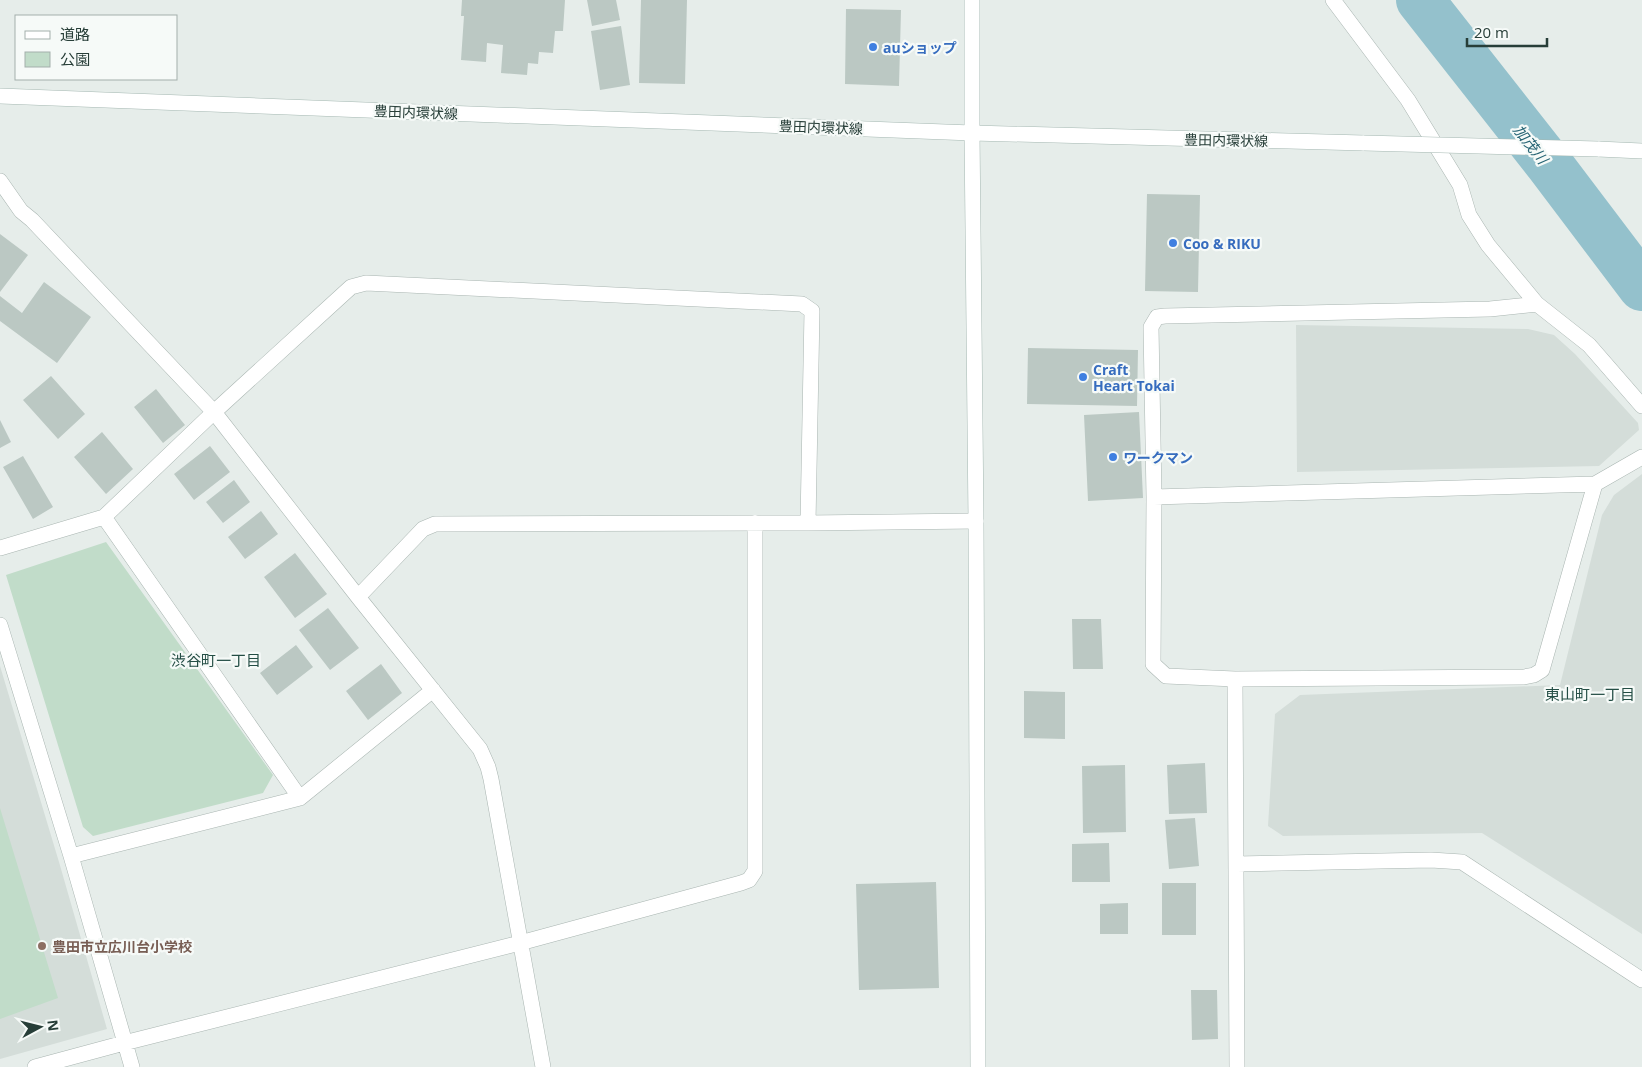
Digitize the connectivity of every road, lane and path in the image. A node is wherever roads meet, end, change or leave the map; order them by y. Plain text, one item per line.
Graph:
1 (972, 0) edge
2 (1333, 0) edge
3 (0, 96) edge
4 (972, 133) junction
5 (1642, 151) edge
6 (0, 182) edge
7 (1537, 304) junction
8 (1642, 406) edge
9 (214, 412) junction
10 (1642, 457) edge
11 (1595, 484) junction
12 (1154, 497) junction
13 (104, 517) junction
14 (976, 521) junction
15 (755, 523) junction
16 (808, 523) junction
17 (0, 548) edge
18 (358, 597) junction
19 (0, 625) edge
20 (1235, 679) junction
21 (433, 690) junction
22 (300, 798) junction
23 (71, 856) junction
24 (1236, 864) junction
25 (520, 942) junction
26 (1642, 980) edge
27 (124, 1042) junction
28 (34, 1067) edge
29 (132, 1067) edge
30 (543, 1067) edge
31 (978, 1067) edge
32 (1237, 1067) edge

1 - 4 street
2 - 7 street
3 - 4 street, 豊田内環状線
4 - 5 street, 豊田内環状線, bridge
4 - 14 street
6 - 9 street
7 - 8 street
7 - 12 street
9 - 13 street
9 - 16 street
9 - 18 street
10 - 11 street
11 - 12 street
11 - 20 street
12 - 20 street
13 - 17 street
13 - 22 street
14 - 16 street
14 - 31 street
15 - 16 street
15 - 18 street
15 - 25 street
18 - 21 street
19 - 23 street
20 - 24 street
21 - 22 street
21 - 25 street
22 - 23 street
23 - 27 street
24 - 26 street
24 - 32 street
25 - 27 street
25 - 30 street
27 - 28 street
27 - 29 street

